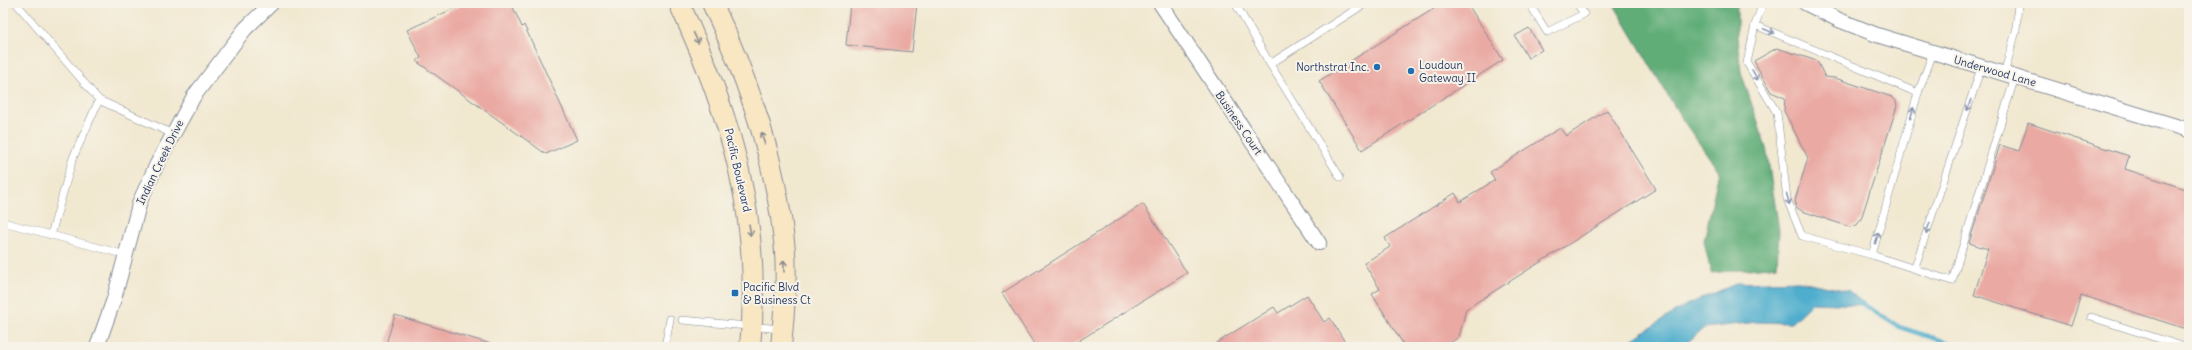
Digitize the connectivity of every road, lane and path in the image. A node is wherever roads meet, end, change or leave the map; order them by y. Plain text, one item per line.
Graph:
1 (16, 3) edge
2 (272, 3) edge
3 (679, 3) edge
4 (712, 3) edge
5 (1160, 3) edge
6 (1234, 3) edge
7 (1366, 3) edge
8 (1529, 3) edge
9 (1577, 3) edge
10 (1763, 3) edge
11 (1805, 3) edge
12 (2018, 3) edge
13 (1755, 25) junction
14 (1933, 53) junction
15 (1270, 64) junction
16 (1981, 68) junction
17 (2010, 75) junction
18 (1918, 93) junction
19 (99, 100) junction
20 (2189, 130) edge
21 (172, 134) junction
22 (1340, 176) dead end
23 (3, 222) edge
24 (51, 235) junction
25 (1319, 243) dead end
26 (126, 255) junction
27 (1872, 255) junction
28 (1915, 267) junction
29 (2091, 317) dead end
30 (670, 320) dead end
31 (682, 320) dead end
32 (752, 326) junction
33 (782, 338) edge
34 (97, 347) edge
35 (665, 347) edge
36 (750, 347) edge
37 (2186, 347) edge

1 - 19 lane
2 - 21 street, Indian Creek Drive
3 -> 32 main road, Pacific Boulevard
33 -> 4 main road
5 - 25 street, Business Court
6 - 15 lane
7 - 15 lane
8 - 9 lane
10 - 13 lane
11 - 14 street, Underwood Lane
12 - 17 lane
13 -> 18 lane
13 -> 27 lane
14 - 16 street, Underwood Lane
14 - 18 lane
15 - 22 lane
16 - 17 street, Underwood Lane
16 -> 28 lane
17 - 20 street, Underwood Lane
17 - 28 lane
27 -> 18 lane
19 - 21 lane
19 - 24 lane
21 - 26 street, Indian Creek Drive
23 - 24 lane
24 - 26 lane
26 - 34 street, Indian Creek Drive
27 - 28 lane
29 - 37 lane
30 - 35 lane
31 - 32 lane
32 - 33 lane
32 - 36 main road, Pacific Boulevard

